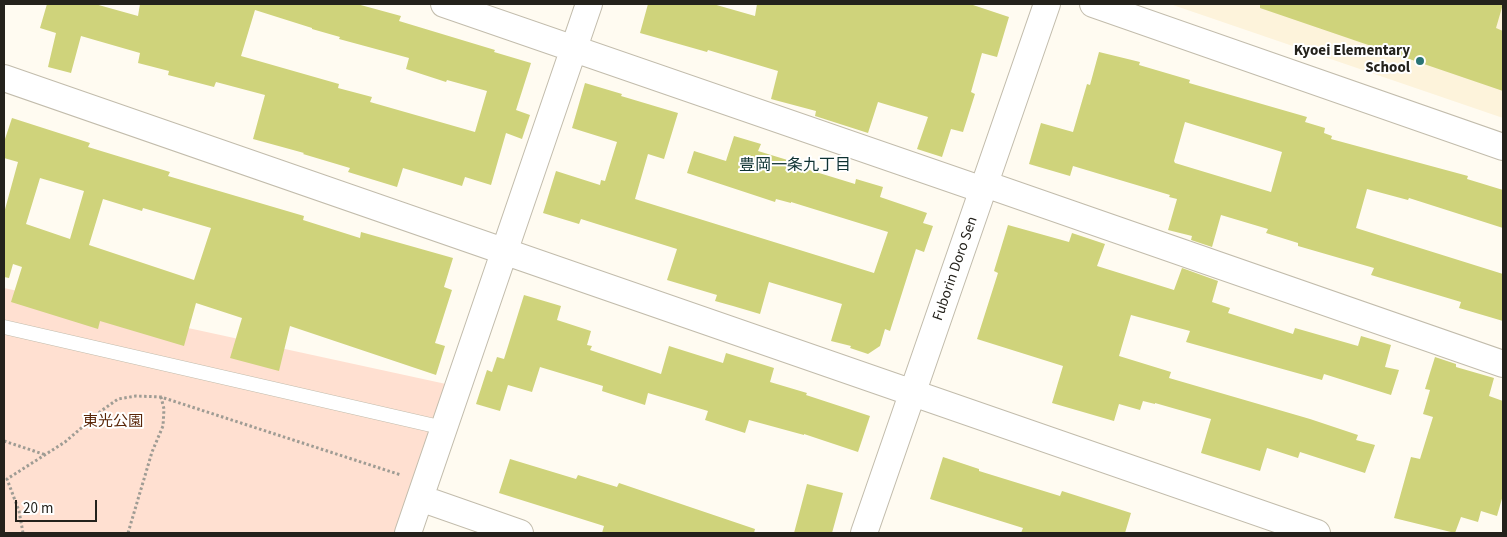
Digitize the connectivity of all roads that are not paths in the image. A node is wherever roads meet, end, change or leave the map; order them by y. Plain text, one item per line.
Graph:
1 (444, 4) edge
2 (589, 4) edge
3 (1047, 4) edge
4 (1093, 4) edge
5 (574, 48) junction
6 (4, 78) edge
7 (1503, 146) edge
8 (984, 187) junction
9 (504, 252) junction
10 (4, 327) edge
11 (1503, 364) edge
12 (912, 394) junction
13 (444, 428) junction
14 (423, 491) junction
15 (408, 533) edge
16 (520, 533) edge
17 (864, 533) edge
18 (1317, 533) edge

1 - 5 street
2 - 5 street
3 - 8 street, Fuborin Doro Sen
4 - 7 street
5 - 8 street
5 - 9 street
6 - 9 street
8 - 11 street
8 - 12 street, Fuborin Doro Sen
9 - 12 street
9 - 13 street
10 - 13 lane
12 - 17 street, Fuborin Doro Sen
12 - 18 street
13 - 14 street
14 - 15 street
14 - 16 street

